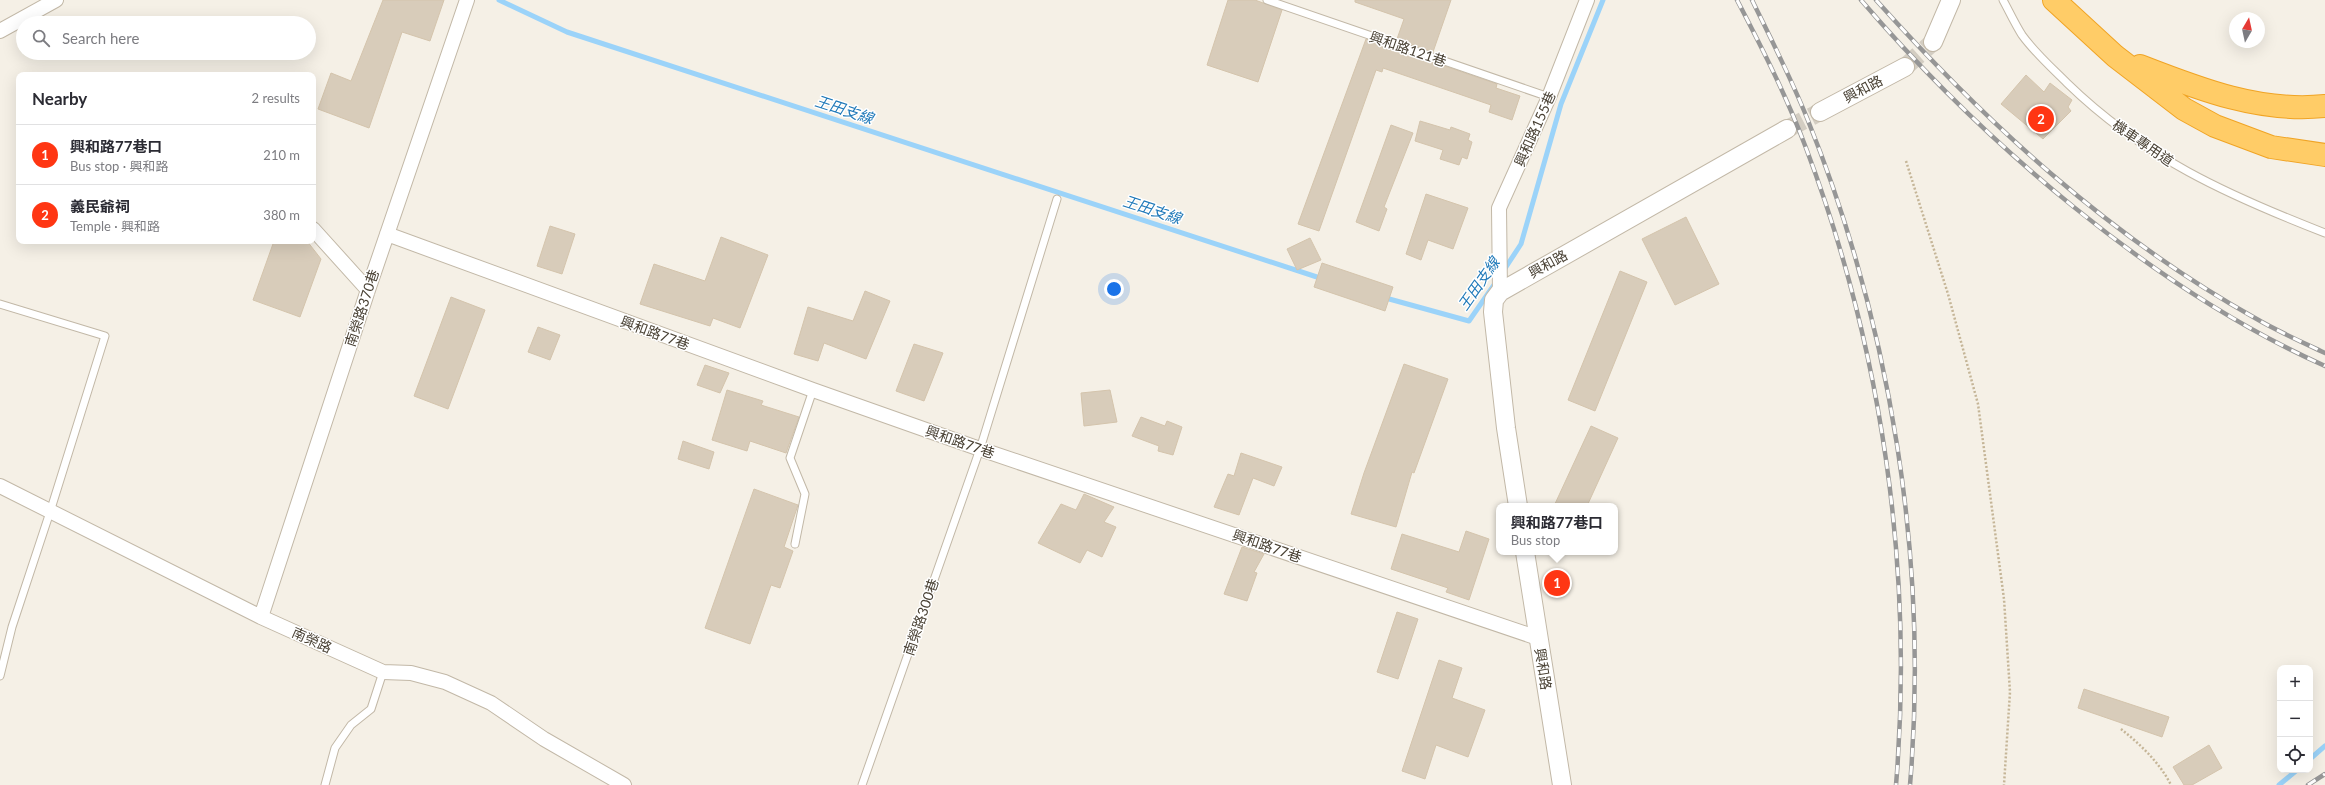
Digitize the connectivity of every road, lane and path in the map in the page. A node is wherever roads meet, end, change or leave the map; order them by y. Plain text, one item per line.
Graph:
1 (56, 0) edge
2 (467, 0) edge
3 (1267, 0) edge
4 (1587, 0) edge
5 (1951, 0) edge
6 (2003, 0) edge
7 (2054, 0) edge
8 (27, 16) edge
9 (16, 22) edge
10 (0, 31) edge
11 (1933, 42) tunnel mouth
12 (2114, 56) junction
13 (1905, 67) tunnel mouth
14 (1549, 98) junction
15 (2325, 106) edge
16 (1820, 112) tunnel mouth
17 (1787, 129) tunnel mouth
18 (2325, 155) edge
19 (1906, 161) dead end
20 (1057, 199) dead end
21 (316, 232) edge
22 (2325, 232) edge
23 (387, 234) junction
24 (368, 290) junction
25 (1500, 291) junction
26 (0, 304) edge
27 (813, 390) junction
28 (980, 449) junction
29 (0, 486) edge
30 (1518, 503) edge
31 (50, 512) junction
32 (795, 544) dead end
33 (1525, 555) edge
34 (261, 617) junction
35 (1538, 638) junction
36 (383, 672) junction
37 (0, 676) edge
38 (2121, 729) dead end
39 (325, 785) edge
40 (624, 785) edge
41 (862, 785) edge
42 (1562, 785) edge
43 (2004, 785) edge
44 (2170, 785) edge

1 - 8 street
2 - 23 street, 南榮路370巷
3 - 14 lane, 興和路121巷
4 - 14 street, 興和路155巷
5 - 11 street
6 - 22 lane, 機車專用道
7 - 12 highway
9 - 10 street
12 - 15 highway
12 - 18 highway
13 - 16 street, 興和路
14 - 25 street, 興和路155巷
17 - 25 street, 興和路
19 - 43 path
20 - 28 lane, 南榮路300巷
21 - 24 street
23 - 24 street, 南榮路370巷
23 - 27 street, 興和路77巷
24 - 34 street, 南榮路370巷
25 - 30 street
26 - 31 lane
27 - 28 street, 興和路77巷
27 - 32 lane
28 - 35 street, 興和路77巷
28 - 41 lane, 南榮路300巷
29 - 31 street, 南榮路
31 - 34 street, 南榮路
31 - 37 lane
33 - 35 street, 興和路
34 - 36 street, 南榮路
35 - 42 street, 興和路
36 - 39 lane
36 - 40 street, 南榮路
38 - 44 path

